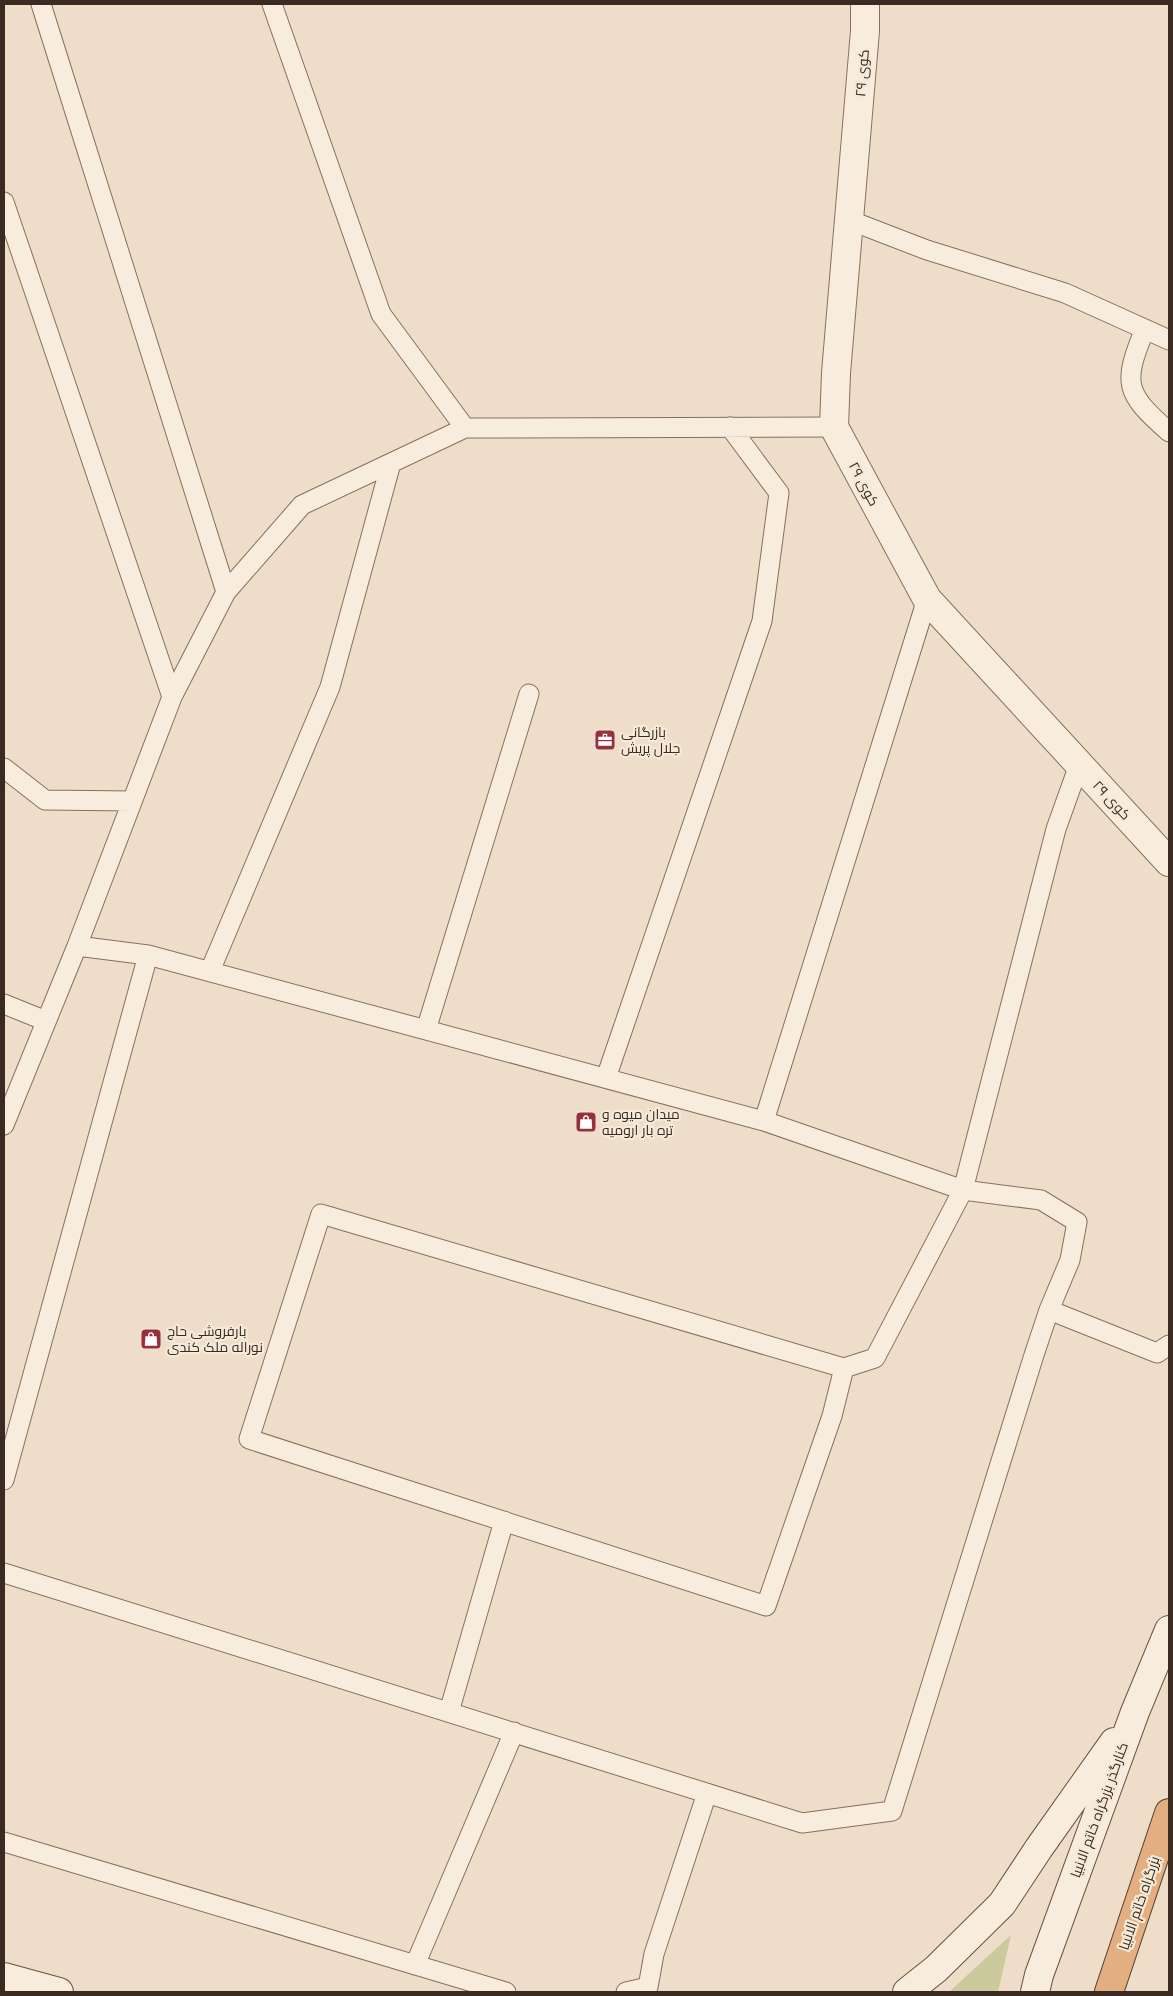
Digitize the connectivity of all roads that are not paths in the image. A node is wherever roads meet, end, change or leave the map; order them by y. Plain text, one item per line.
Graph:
1 (41, 4) edge
2 (272, 4) edge
3 (865, 4) edge
4 (4, 202) edge
5 (849, 220) junction
6 (1145, 329) junction
7 (1169, 340) edge
8 (730, 427) junction
9 (834, 427) junction
10 (465, 428) junction
11 (1169, 432) edge
12 (390, 463) junction
13 (226, 592) junction
14 (927, 599) junction
15 (529, 694) dead end
16 (172, 697) junction
17 (1080, 765) junction
18 (4, 768) edge
19 (132, 801) junction
20 (1169, 862) edge
21 (76, 946) junction
22 (148, 955) junction
23 (210, 971) junction
24 (4, 1004) edge
25 (46, 1021) junction
26 (426, 1030) junction
27 (606, 1078) junction
28 (764, 1121) junction
29 (4, 1125) edge
30 (963, 1190) junction
31 (1049, 1310) junction
32 (1169, 1345) edge
33 (844, 1368) junction
34 (8, 1447) edge
35 (4, 1480) edge
36 (504, 1521) junction
37 (4, 1574) edge
38 (1169, 1630) edge
39 (449, 1712) junction
40 (1135, 1712) junction
41 (514, 1732) junction
42 (707, 1793) junction
43 (1169, 1813) edge
44 (4, 1842) edge
45 (415, 1965) junction
46 (4, 1977) edge
47 (59, 1992) edge
48 (506, 1992) edge
49 (626, 1992) edge
50 (907, 1992) edge
51 (1035, 1992) edge
52 (1109, 1992) edge

1 - 13 lane
2 - 10 lane
3 - 5 street, کوی ۲۹
4 - 16 lane
5 - 6 lane
5 - 9 street, کوی ۲۹
6 - 7 lane
6 - 11 lane
8 - 9 lane
8 - 10 lane
8 - 27 lane
9 - 14 street, کوی ۲۹
10 - 12 lane
12 - 13 lane
12 - 23 lane
13 - 16 lane
14 - 17 street, کوی ۲۹
14 - 28 lane
15 - 26 lane
16 - 19 lane
17 - 20 street, کوی ۲۹
17 - 30 lane
18 - 19 lane
19 - 21 lane
21 - 22 lane
21 - 25 lane
22 - 23 lane
22 - 34 lane
23 - 26 lane
24 - 25 lane
25 - 29 lane
26 - 27 lane
27 - 28 lane
28 - 30 lane
30 - 31 lane
30 - 33 lane
31 - 32 lane
31 - 42 lane
33 - 36 lane
33 - 36 lane
34 - 35 lane
36 - 39 lane
37 - 39 lane
38 - 40 street, کنارگذر بزرگراه خاتم الانبیا
39 - 41 lane
40 - 50 street
40 - 51 street, کنارگذر بزرگراه خاتم الانبیا
41 - 42 lane
41 - 45 lane
42 - 49 lane
43 - 52 highway, بزرگراه خاتم الانبیا
44 - 45 lane
45 - 48 lane
46 - 47 street

